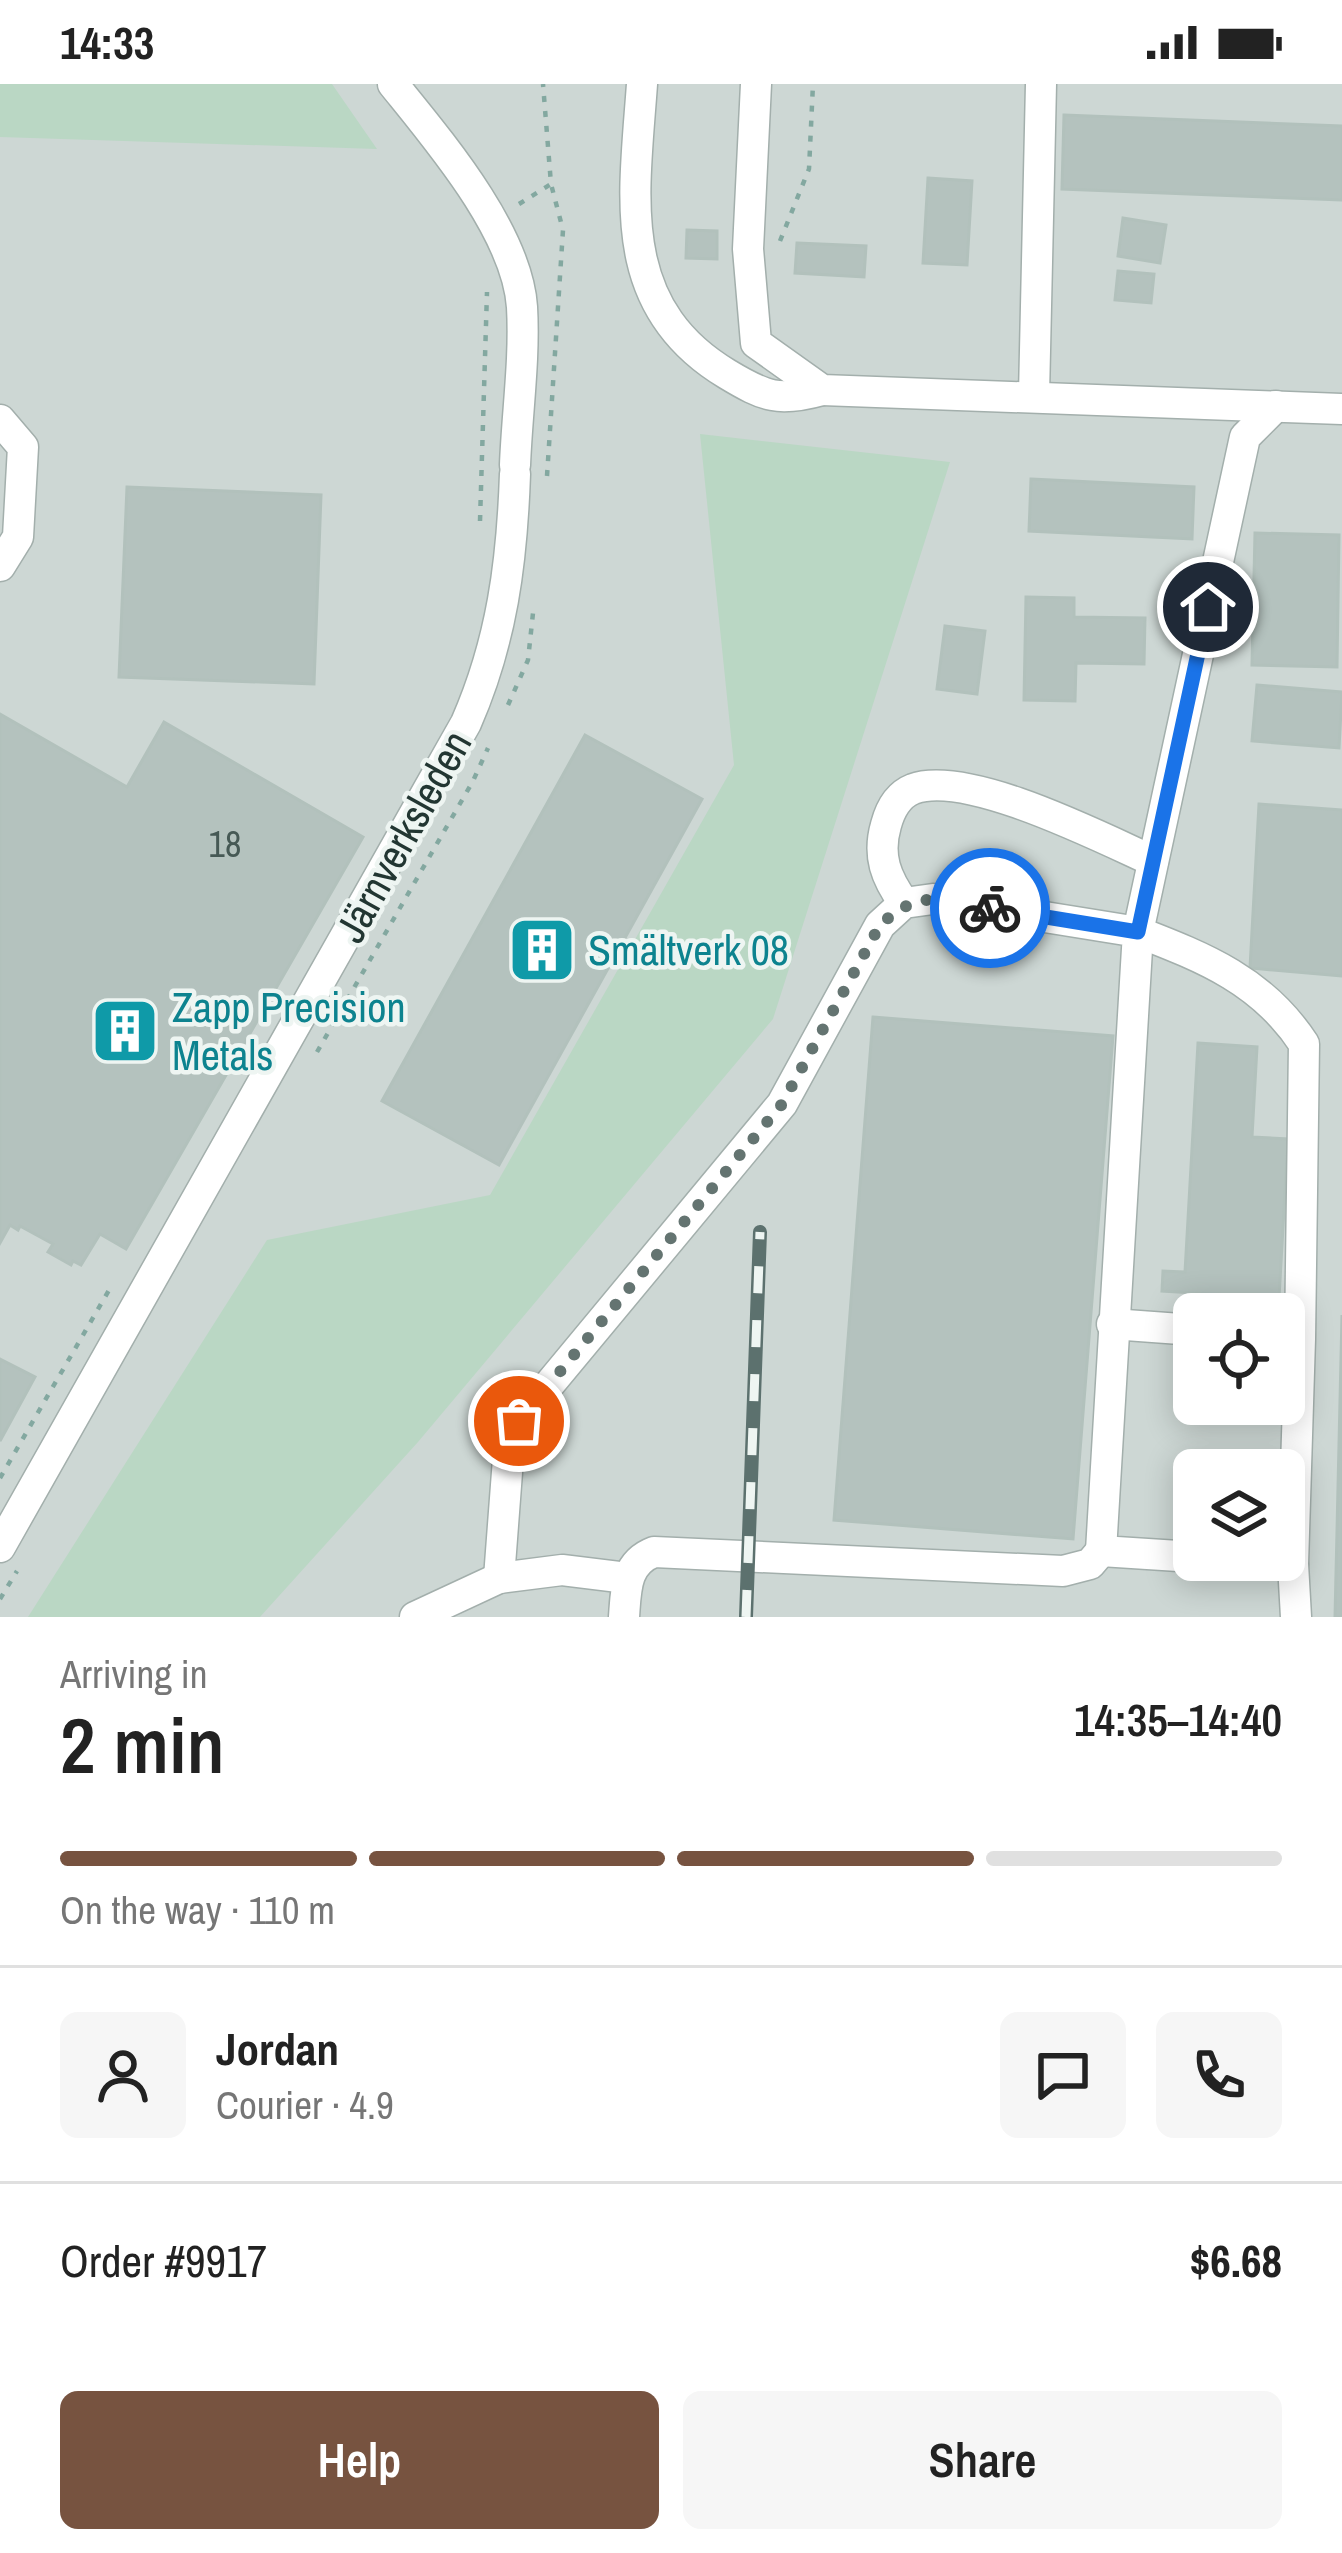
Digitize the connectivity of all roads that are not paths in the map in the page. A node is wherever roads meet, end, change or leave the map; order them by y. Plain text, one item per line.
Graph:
1 (392, 84) edge
2 (643, 84) edge
3 (756, 84) edge
4 (1041, 84) edge
5 (822, 391) junction
6 (1034, 395) junction
7 (1276, 406) junction
8 (1342, 409) edge
9 (0, 420) edge
10 (0, 566) edge
11 (1153, 861) junction
12 (904, 903) junction
13 (1138, 932) junction
14 (1294, 1293) edge
15 (1112, 1324) junction
16 (1173, 1328) edge
17 (0, 1547) edge
18 (1101, 1551) junction
19 (1173, 1556) edge
20 (499, 1578) junction
21 (627, 1578) junction
22 (1294, 1581) edge
23 (415, 1617) edge
24 (624, 1617) edge
25 (1296, 1617) edge

1 - 17 street, Järnverksleden
2 - 5 street
3 - 5 street
4 - 6 street
5 - 6 street
6 - 7 street
7 - 8 street
7 - 11 street
9 - 10 street
11 - 12 street
11 - 13 street
12 - 13 street
12 - 20 street
13 - 14 street
13 - 15 street
15 - 16 street
15 - 18 street
18 - 19 street
18 - 21 street
20 - 21 street
20 - 23 street
21 - 24 street
22 - 25 street

